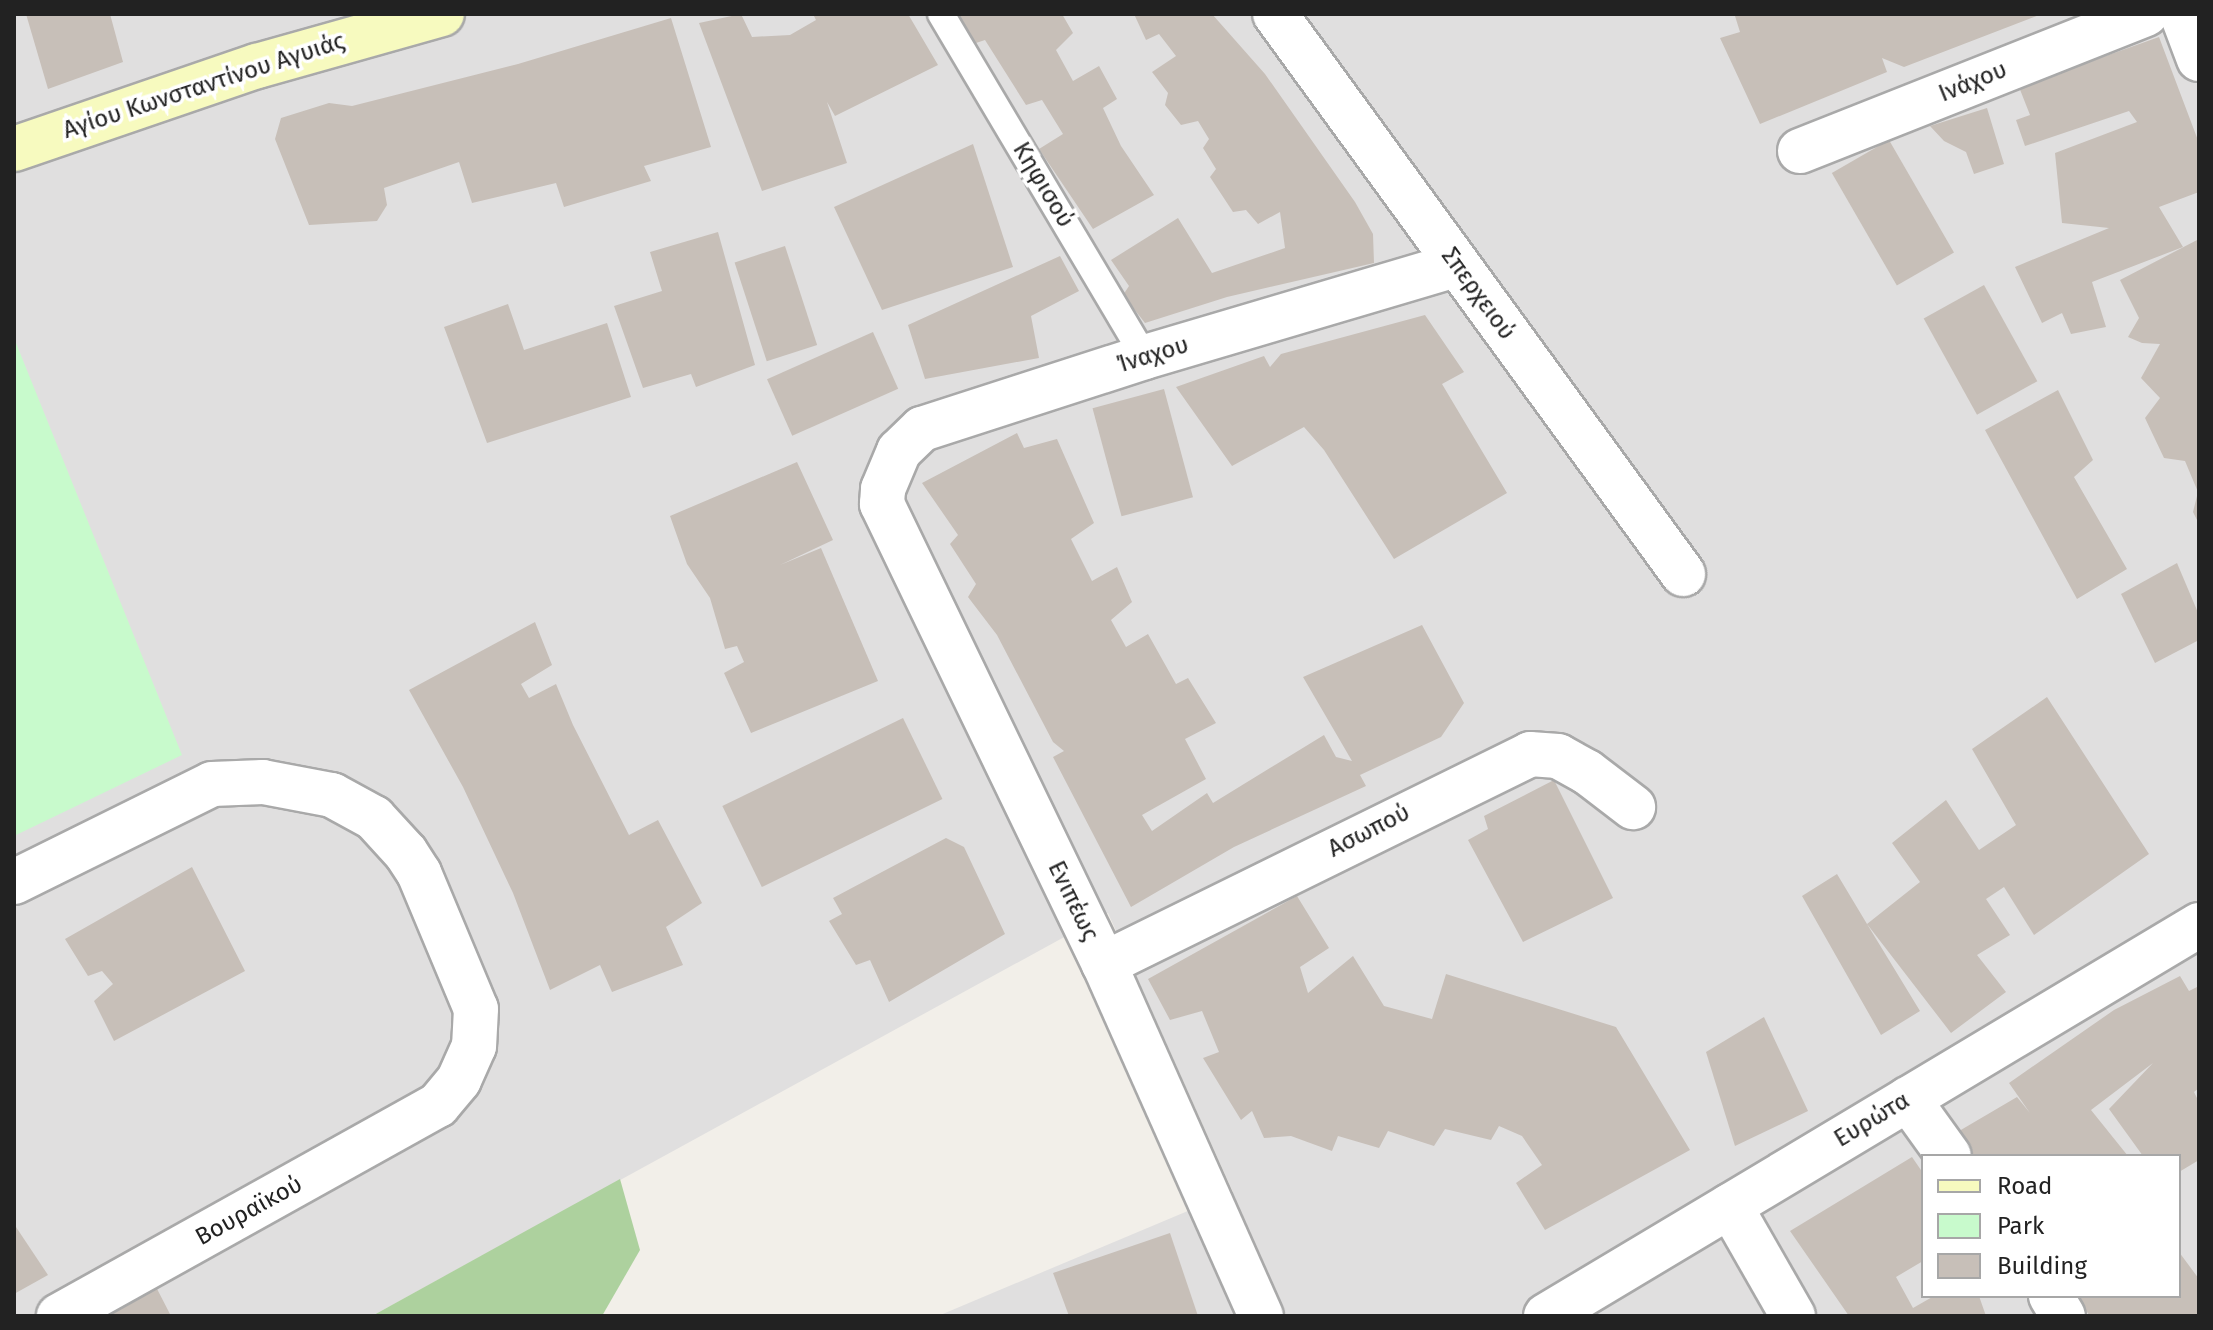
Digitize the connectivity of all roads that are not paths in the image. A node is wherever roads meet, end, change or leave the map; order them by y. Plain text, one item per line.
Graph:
1 (442, 14) edge
2 (941, 14) edge
3 (1275, 14) edge
4 (2146, 14) edge
5 (2182, 14) edge
6 (2199, 59) edge
7 (14, 149) edge
8 (1800, 151) dead end
9 (1456, 265) junction
10 (1145, 357) junction
11 (883, 489) joint
12 (1683, 574) dead end
13 (1633, 807) dead end
14 (14, 882) edge
15 (2199, 925) edge
16 (1104, 964) junction
17 (1908, 1099) junction
18 (1948, 1154) edge
19 (1730, 1206) junction
20 (2052, 1298) edge
21 (59, 1316) edge
22 (1261, 1316) edge
23 (1546, 1316) edge
24 (1793, 1316) edge
25 (2063, 1316) edge

1 - 7 main road, Αγίου Κωνσταντίνου Αγυιάς
2 - 10 lane, Κηφισού
3 - 9 street, Σπερχειού
4 - 8 street, Ινάχου
5 - 6 street
9 - 10 street, Ίναχου
9 - 12 street, Σπερχειού
10 - 11 street, Ίναχου
11 - 16 street, Ενιπέως
13 - 16 street, Ασωπού
14 - 21 street, Βουραϊκού
15 - 17 street, Ευρώτα
16 - 22 street, Ενιπέως
17 - 18 street
17 - 19 street, Ευρώτα
19 - 23 street, Ευρώτα
19 - 24 street
20 - 25 street

